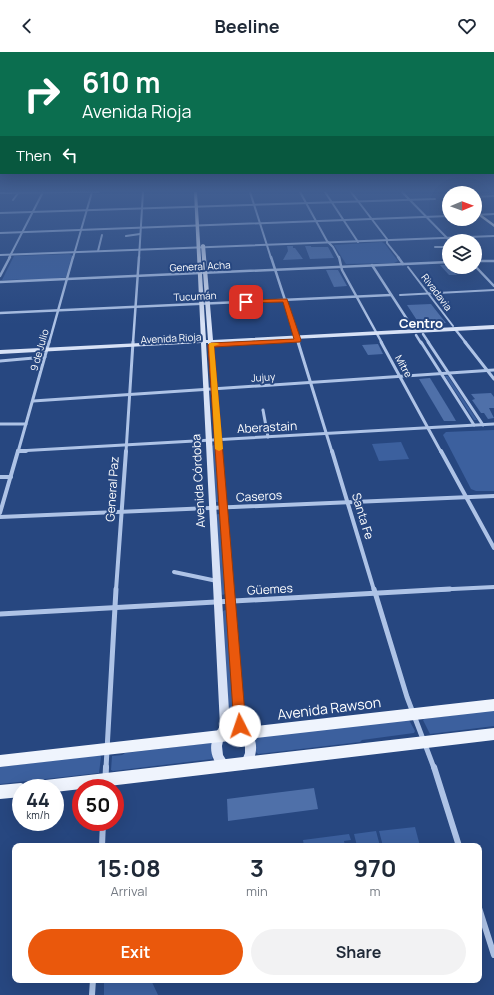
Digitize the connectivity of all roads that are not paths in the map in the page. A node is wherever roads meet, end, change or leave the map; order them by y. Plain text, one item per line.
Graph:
1 (21, 236) edge
2 (79, 236) edge
3 (102, 236) edge
4 (140, 236) edge
5 (198, 236) edge
6 (201, 236) edge
7 (264, 236) edge
8 (325, 236) edge
9 (354, 236) edge
10 (384, 236) edge
11 (482, 236) edge
12 (494, 236) edge
13 (442, 238) edge
14 (387, 240) junction
15 (329, 242) junction
16 (358, 242) junction
17 (266, 244) junction
18 (198, 247) junction
19 (203, 247) junction
20 (435, 247) dead end
21 (442, 247) edge
22 (140, 249) junction
23 (98, 251) junction
24 (75, 252) junction
25 (0, 254) edge
26 (11, 254) junction
27 (482, 261) edge
28 (494, 261) edge
29 (442, 262) edge
30 (403, 264) junction
31 (372, 265) junction
32 (342, 267) junction
33 (408, 267) dead end
34 (276, 270) junction
35 (205, 273) junction
36 (482, 273) edge
37 (199, 274) junction
38 (0, 276) edge
39 (138, 276) junction
40 (67, 280) junction
41 (0, 282) edge
42 (494, 286) edge
43 (494, 290) edge
44 (428, 293) junction
45 (391, 295) junction
46 (400, 295) dead end
47 (357, 297) junction
48 (285, 300) junction
49 (201, 304) junction
50 (208, 304) junction
51 (136, 307) junction
52 (58, 311) junction
53 (0, 313) edge
54 (494, 327) edge
55 (456, 329) junction
56 (494, 330) edge
57 (414, 333) junction
58 (422, 333) junction
59 (378, 335) junction
60 (297, 338) junction
61 (203, 343) junction
62 (211, 343) junction
63 (133, 347) junction
64 (0, 352) edge
65 (46, 353) junction
66 (0, 356) edge
67 (0, 361) edge
68 (487, 370) junction
69 (494, 370) edge
70 (440, 373) junction
71 (448, 373) junction
72 (400, 376) junction
73 (494, 379) edge
74 (311, 381) junction
75 (206, 388) junction
76 (214, 388) junction
77 (130, 394) junction
78 (33, 401) junction
79 (263, 410) dead end
80 (0, 424) edge
81 (26, 424) junction
82 (494, 424) edge
83 (474, 425) junction
84 (483, 425) junction
85 (428, 428) junction
86 (327, 434) junction
87 (268, 437) junction
88 (209, 440) junction
89 (218, 440) junction
90 (126, 445) junction
91 (18, 451) junction
92 (11, 476) junction
93 (0, 477) edge
94 (494, 496) edge
95 (466, 497) junction
96 (348, 502) junction
97 (213, 508) junction
98 (224, 508) junction
99 (122, 512) junction
100 (0, 513) edge
101 (0, 517) edge
102 (494, 548) edge
103 (174, 572) dead end
104 (217, 581) junction
105 (494, 587) edge
106 (375, 594) junction
107 (231, 601) junction
108 (218, 602) junction
109 (115, 607) junction
110 (0, 614) edge
111 (494, 705) edge
112 (414, 714) junction
113 (246, 733) junction
114 (494, 734) edge
115 (220, 736) junction
116 (424, 742) junction
117 (106, 749) junction
118 (0, 761) edge
119 (248, 763) junction
120 (224, 766) junction
121 (105, 779) edge
122 (124, 781) edge
123 (12, 791) edge
124 (0, 792) edge
125 (103, 831) edge
126 (102, 843) edge
127 (458, 843) edge
128 (482, 917) edge
129 (494, 955) edge
130 (93, 983) edge
131 (92, 995) edge

1 - 26 street
2 - 24 street, 9 de Julio
3 - 23 street
4 - 22 street, General Paz
5 - 18 main road, Avenida Córdoba
6 - 19 main road, Avenida Córdoba
7 - 17 street, Santa Fe
8 - 15 street, Mitre
9 - 16 street
10 - 14 street
11 - 12 street
13 - 14 street
14 - 16 street
14 - 30 street
15 - 16 street
15 - 17 street
15 - 32 street, Mitre
17 - 19 street
17 - 34 street, Santa Fe
18 - 19 street
18 - 22 street
18 - 37 main road, Avenida Córdoba
19 - 35 main road, Avenida Córdoba
20 - 21 street
22 - 23 street
22 - 39 street, General Paz
23 - 24 street
24 - 26 street
24 - 40 street, 9 de Julio
25 - 26 street
26 - 38 street
27 - 28 street
29 - 30 street, General Acha
30 - 31 street, General Acha
31 - 32 street, General Acha
31 - 45 street
32 - 34 street, General Acha
32 - 47 street, Mitre
33 - 44 street, Rivadavia
34 - 35 street, General Acha
34 - 48 street, Santa Fe
35 - 37 street, General Acha
35 - 50 main road, Avenida Córdoba
36 - 42 street
37 - 39 street, General Acha
37 - 49 main road, Avenida Córdoba
39 - 40 street, General Acha
39 - 51 street, General Paz
40 - 41 street, General Acha
40 - 52 street, 9 de Julio
43 - 44 street
44 - 46 street
44 - 55 street, Rivadavia
45 - 47 street, Tucumán
45 - 57 street
47 - 48 street, Tucumán
47 - 59 street, Mitre
48 - 50 street, Tucumán
48 - 60 street, Santa Fe
49 - 50 street, Tucumán
49 - 51 street, Tucumán
49 - 61 main road, Avenida Córdoba
50 - 62 main road, Avenida Córdoba
51 - 52 street, Tucumán
51 - 63 street, General Paz
52 - 53 street, Tucumán
52 - 65 street, 9 de Julio
54 - 55 main road
55 - 56 main road
55 - 58 main road
55 - 68 street, Rivadavia
57 - 58 main road, Avenida Rioja
57 - 59 main road, Avenida Rioja
57 - 70 street
58 - 71 street
59 - 60 main road, Avenida Rioja
59 - 72 street, Mitre
60 - 62 main road, Avenida Rioja
60 - 74 street, Santa Fe
61 - 62 main road, Avenida Rioja
61 - 63 main road, Avenida Rioja
61 - 75 main road, Avenida Córdoba
62 - 76 main road, Avenida Córdoba
63 - 65 main road, Avenida Rioja
63 - 77 street, General Paz
64 - 65 main road, Avenida Rioja
65 - 66 main road, Avenida Rioja
65 - 67 street, Avenida Rioja
65 - 78 street, 9 de Julio
68 - 69 street, Jujuy
68 - 71 street, Jujuy
68 - 73 street, Rivadavia
70 - 71 street, Jujuy
70 - 72 street, Jujuy
70 - 83 street
71 - 84 street
72 - 74 street, Jujuy
72 - 85 street, Mitre
74 - 76 street, Jujuy
74 - 86 street, Santa Fe
75 - 76 street, Jujuy
75 - 77 street, Jujuy
75 - 88 main road, Avenida Córdoba
76 - 89 main road, Avenida Córdoba
77 - 78 street, Jujuy
77 - 90 street, General Paz
78 - 81 street, 9 de Julio
79 - 87 street
80 - 81 street
81 - 91 street, 9 de Julio
82 - 84 street, Aberastain
83 - 84 street, Aberastain
83 - 85 street, Aberastain
85 - 86 street, Aberastain
85 - 95 street, Mitre
86 - 87 street, Aberastain
86 - 96 street, Santa Fe
87 - 89 street, Aberastain
88 - 89 street, Aberastain
88 - 90 street, Aberastain
88 - 97 main road, Avenida Córdoba
89 - 98 main road, Avenida Córdoba
90 - 91 street, Aberastain
90 - 99 street, General Paz
91 - 92 street, 9 de Julio
92 - 93 street
92 - 100 street, 9 de Julio
94 - 95 street, Caseros
95 - 96 street, Caseros
95 - 102 street, Mitre
96 - 98 street, Caseros
96 - 106 street, Santa Fe
97 - 98 street, Caseros
97 - 99 street, Caseros
97 - 104 main road, Avenida Córdoba
98 - 107 main road, Avenida Córdoba
99 - 101 street, Caseros
99 - 109 street, General Paz
103 - 104 street
104 - 108 main road, Avenida Córdoba
105 - 106 street, Güemes
106 - 107 street, Güemes
106 - 112 street, Santa Fe
107 - 108 street, Güemes
107 - 113 main road, Avenida Córdoba
108 - 109 street, Güemes
108 - 115 main road, Avenida Córdoba
109 - 110 street, Güemes
109 - 117 street, General Paz
111 - 112 main road, Avenida Rawson
112 - 113 main road, Avenida Rawson
112 - 116 street, Santa Fe
113 - 115 main road, Avenida Rawson
113 - 119 main road, Avenida Córdoba
114 - 116 main road
115 - 117 main road, Avenida Rawson
115 - 120 main road, Avenida Córdoba
116 - 119 main road
116 - 127 street, Santa Fe
117 - 118 main road, Avenida Rawson
117 - 121 street, General Paz
119 - 120 main road
120 - 122 main road
123 - 124 main road
125 - 126 street
128 - 129 street
130 - 131 street

